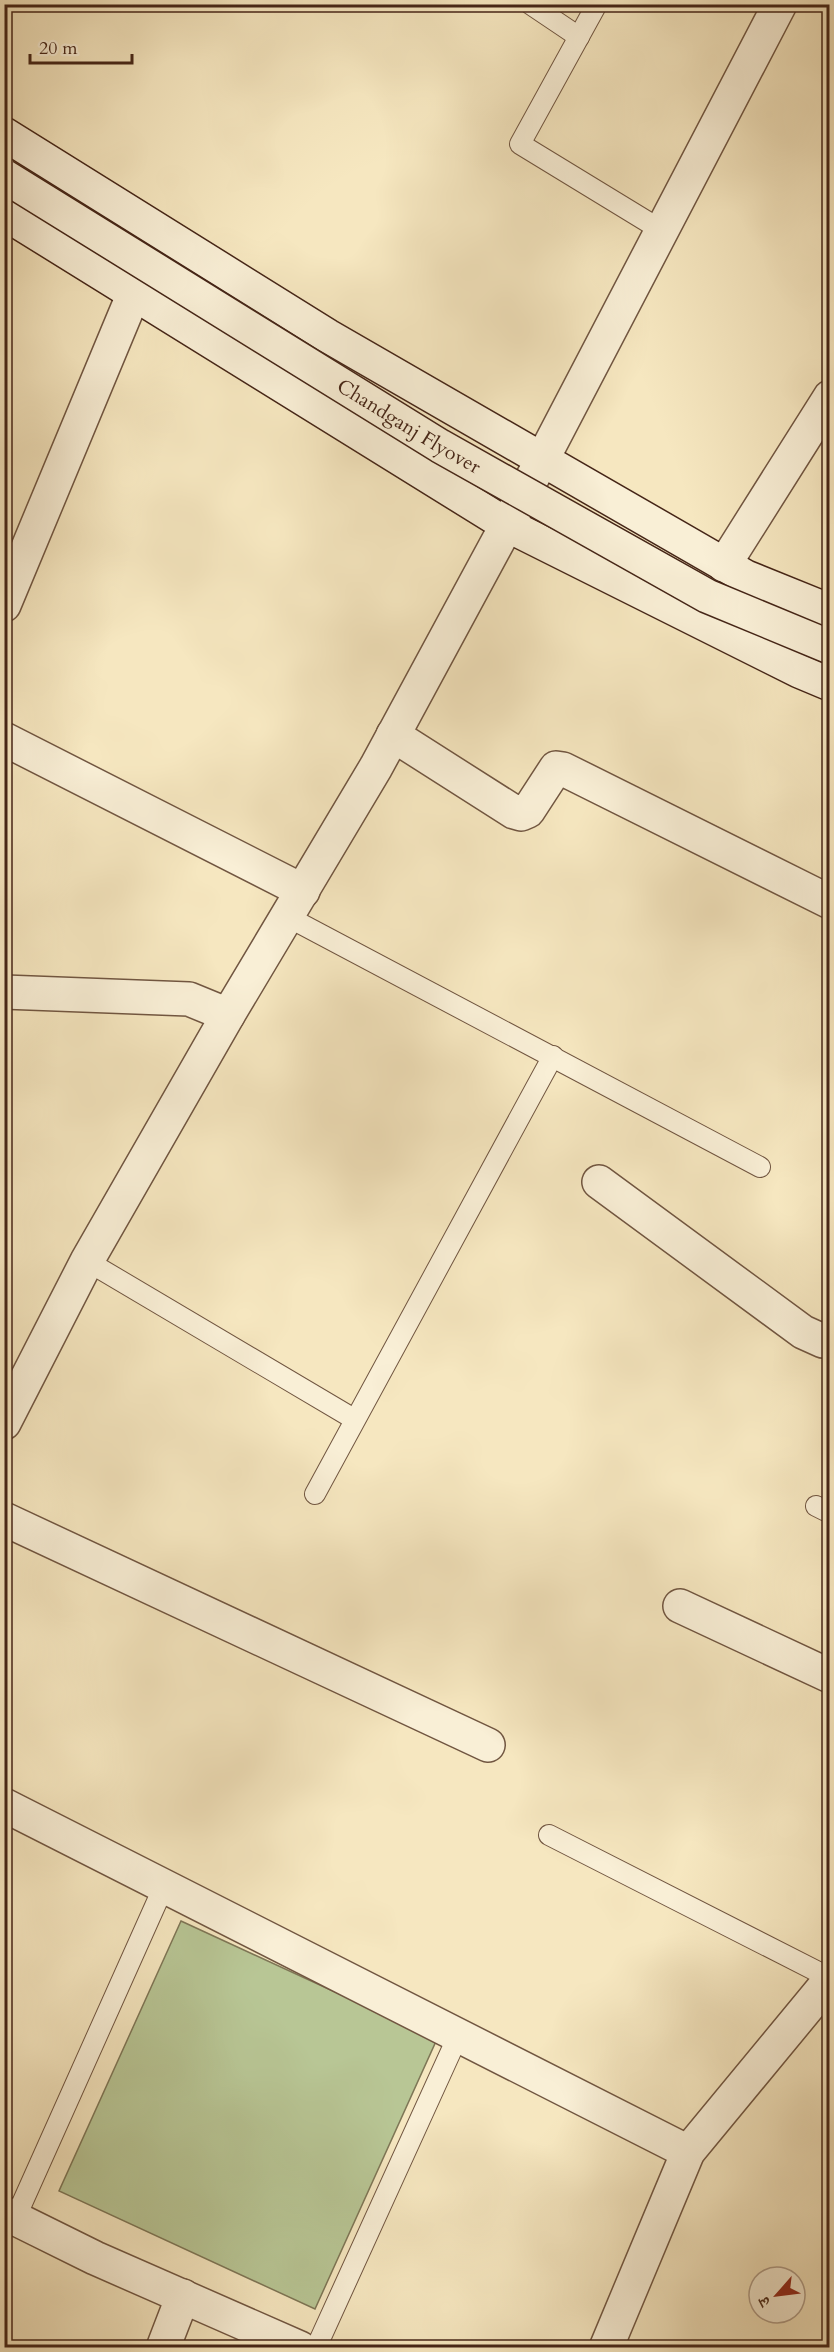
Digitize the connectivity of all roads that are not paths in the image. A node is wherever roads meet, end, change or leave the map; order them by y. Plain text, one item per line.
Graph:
1 (530, 4) edge
2 (597, 4) edge
3 (780, 4) edge
4 (579, 37) junction
5 (4, 134) edge
6 (4, 176) edge
7 (4, 213) edge
8 (661, 230) junction
9 (134, 293) junction
10 (830, 397) edge
11 (542, 460) junction
12 (507, 525) junction
13 (724, 565) junction
14 (4, 605) edge
15 (830, 611) edge
16 (830, 647) edge
17 (830, 684) edge
18 (393, 735) junction
19 (4, 739) edge
20 (830, 902) edge
21 (296, 904) junction
22 (4, 992) edge
23 (228, 1015) junction
24 (553, 1056) junction
25 (760, 1167) dead end
26 (599, 1182) dead end
27 (87, 1261) junction
28 (830, 1341) edge
29 (354, 1419) junction
30 (4, 1423) edge
31 (315, 1494) dead end
32 (4, 1520) edge
33 (680, 1606) dead end
34 (830, 1676) edge
35 (488, 1745) dead end
36 (4, 1805) edge
37 (549, 1835) dead end
38 (164, 1886) junction
39 (830, 1979) edge
40 (458, 2036) junction
41 (688, 2152) junction
42 (10, 2216) edge
43 (183, 2296) junction
44 (163, 2348) edge
45 (300, 2348) edge
46 (316, 2348) edge
47 (606, 2348) edge

1 - 4 lane
2 - 4 lane
3 - 8 street
4 - 8 lane
5 - 11 street
6 - 16 street, Chandganj Flyover, bridge
7 - 9 street
8 - 11 street
9 - 12 street
9 - 14 street
10 - 13 street
11 - 12 street
11 - 13 street
12 - 17 street
12 - 18 street
13 - 15 street
18 - 20 street
18 - 21 street
19 - 21 street
21 - 23 street
21 - 24 lane
22 - 23 street
23 - 27 street
24 - 25 lane
24 - 29 lane
26 - 28 street
27 - 29 lane
27 - 30 street
29 - 31 lane
32 - 35 street
33 - 34 street
36 - 38 street
37 - 39 lane
38 - 40 street
38 - 42 lane
39 - 41 street
40 - 41 street
40 - 46 lane
41 - 47 street
42 - 43 street
43 - 44 street
43 - 45 street

